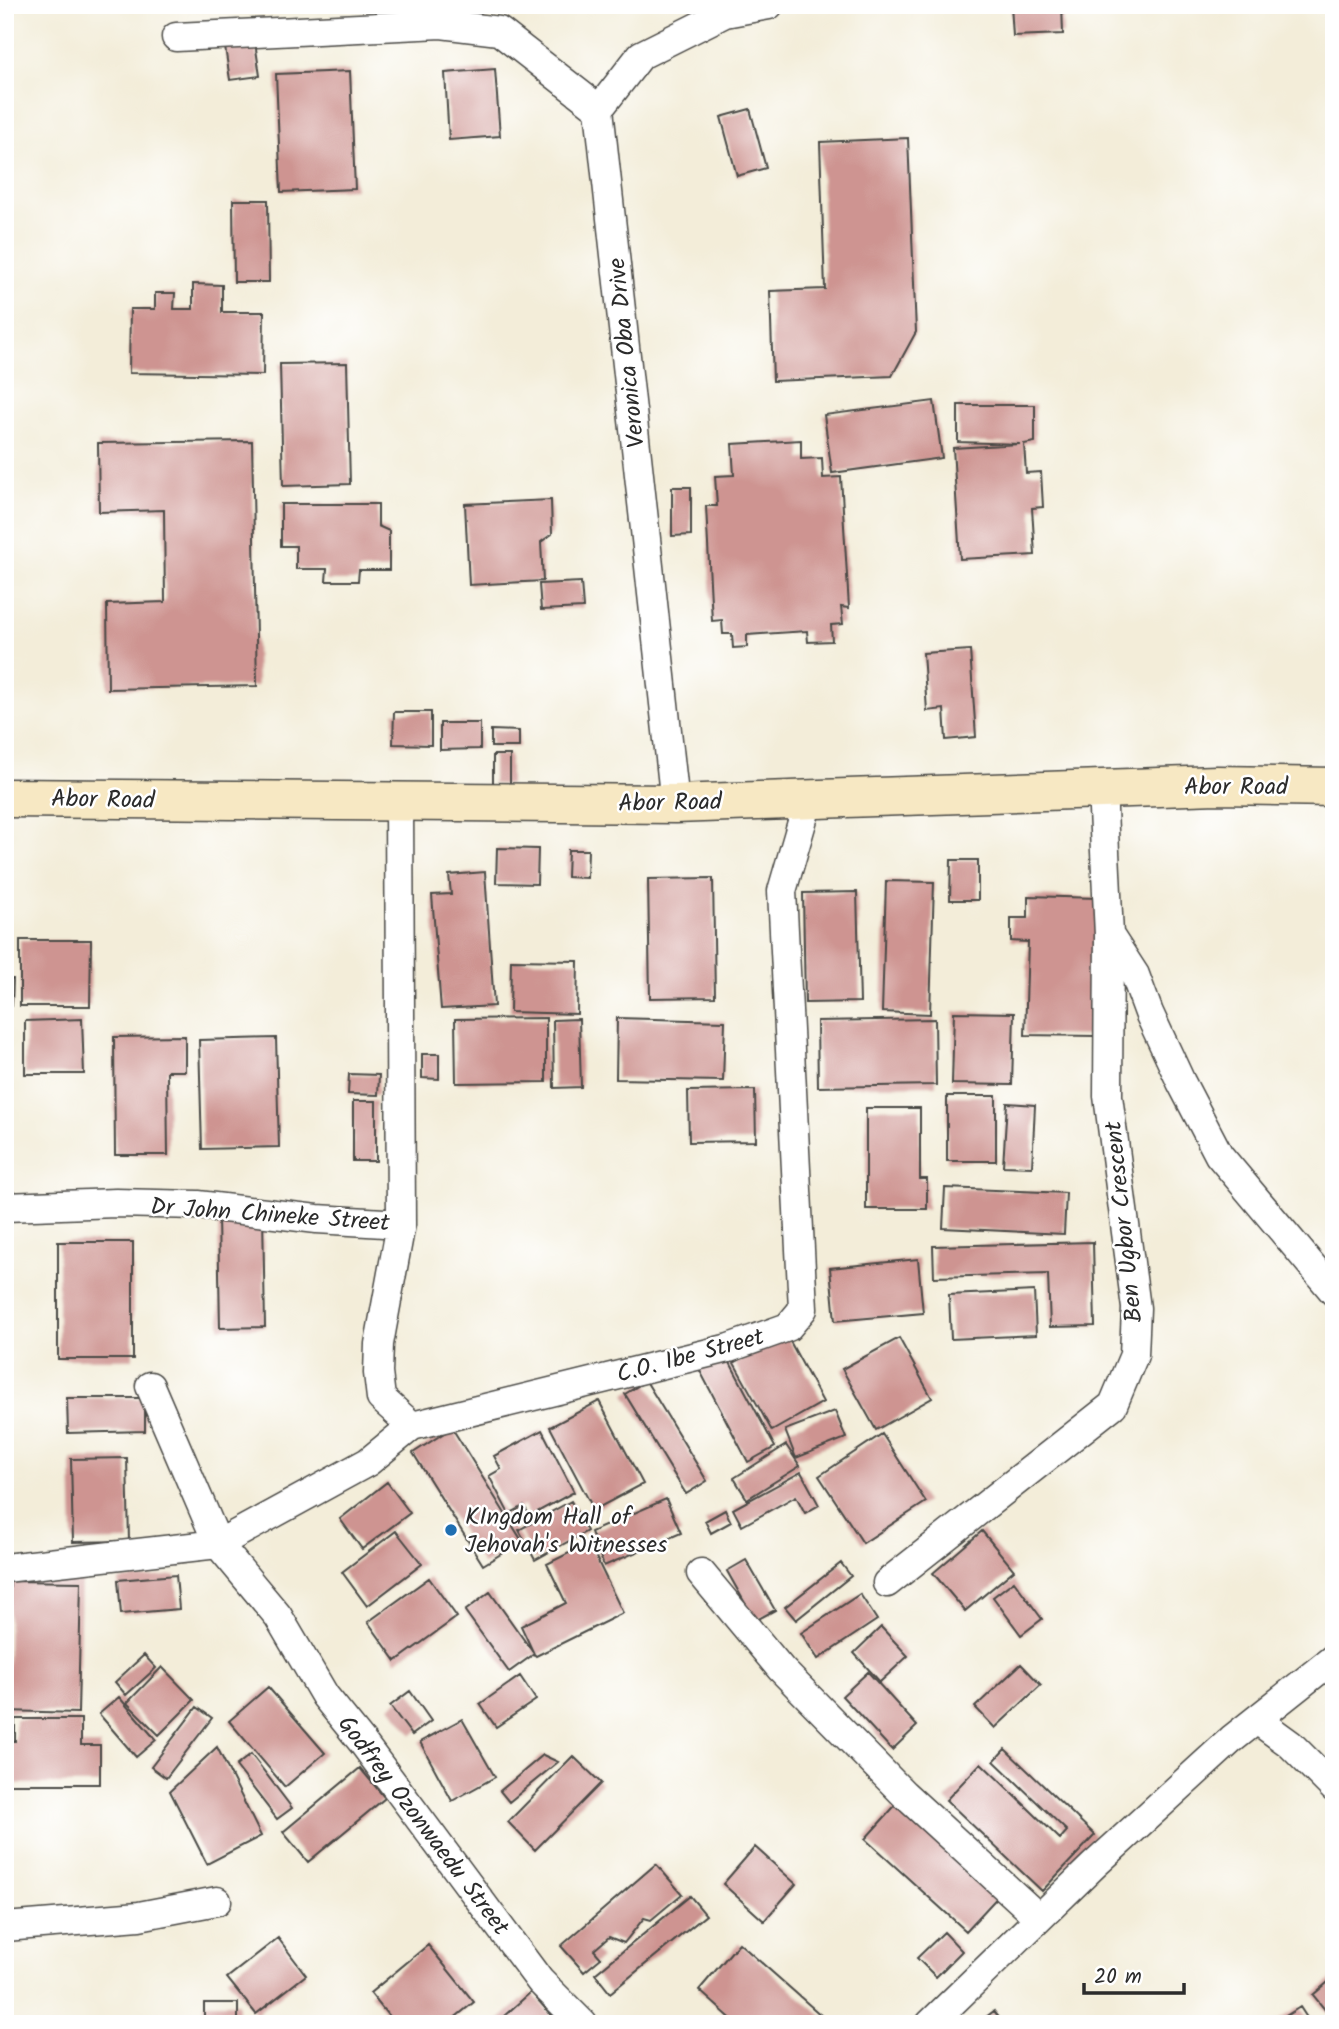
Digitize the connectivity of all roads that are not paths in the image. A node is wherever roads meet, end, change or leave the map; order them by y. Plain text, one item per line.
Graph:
1 (769, 5) edge
2 (176, 37) dead end
3 (599, 109) junction
4 (1334, 787) edge
5 (1102, 789) junction
6 (5, 798) edge
7 (809, 798) junction
8 (399, 802) junction
9 (675, 804) junction
10 (1109, 935) junction
11 (5, 1207) edge
12 (401, 1224) junction
13 (1334, 1292) edge
14 (150, 1386) dead end
15 (412, 1426) junction
16 (219, 1544) junction
17 (5, 1568) edge
18 (701, 1573) dead end
19 (887, 1583) dead end
20 (1334, 1658) edge
21 (1257, 1720) junction
22 (1334, 1788) edge
23 (217, 1901) dead end
24 (1039, 1918) junction
25 (5, 1927) edge
26 (583, 2024) edge
27 (930, 2024) edge

1 - 3 street
2 - 3 street
3 - 9 street, Veronica Oba Drive
4 - 5 street, Abor Road
5 - 7 street, Abor Road
5 - 10 street, Ben Ugbor Crescent
6 - 8 street, Abor Road
7 - 9 street, Abor Road
7 - 15 street, C.O. Ibe Street
8 - 9 street, Abor Road
8 - 12 street
10 - 13 street
10 - 19 street, Ben Ugbor Crescent
11 - 12 street, Dr John Chineke Street
12 - 15 street, Dr John Chineke Street
14 - 16 street, Godfrey Ozonwaedu Street
15 - 16 street, C.O. Ibe Street
16 - 17 street
16 - 26 street, Godfrey Ozonwaedu Street
18 - 24 street
20 - 21 street
21 - 22 street
21 - 24 street
23 - 25 street
24 - 27 street

